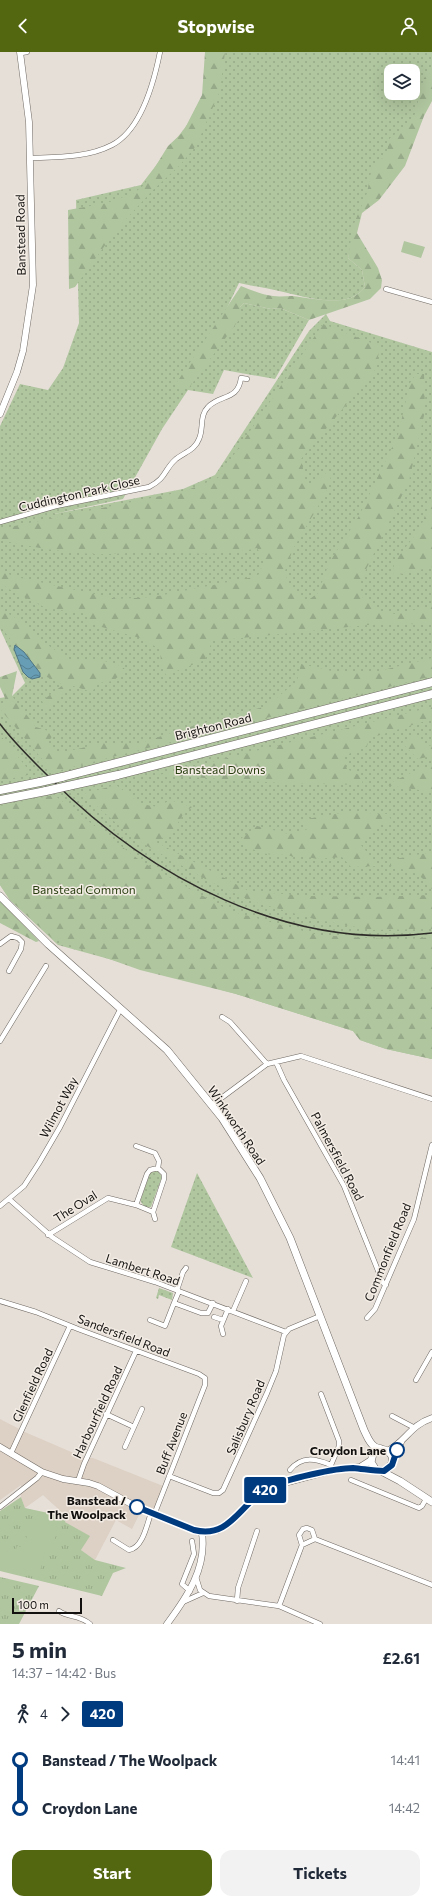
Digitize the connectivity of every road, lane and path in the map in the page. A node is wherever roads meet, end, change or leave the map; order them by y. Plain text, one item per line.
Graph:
1 (23, 52) edge
2 (160, 52) edge
3 (30, 158) junction
4 (386, 289) dead end
5 (432, 302) edge
6 (247, 379) dead end
7 (0, 414) edge
8 (0, 522) edge
9 (432, 682) edge
10 (432, 694) edge
11 (0, 790) edge
12 (0, 800) edge
13 (0, 896) edge
14 (0, 944) edge
15 (46, 966) dead end
16 (9, 971) dead end
17 (120, 1008) junction
18 (222, 1017) dead end
19 (0, 1041) edge
20 (276, 1062) junction
21 (267, 1064) junction
22 (432, 1099) edge
23 (212, 1105) junction
24 (432, 1145) edge
25 (136, 1146) dead end
26 (158, 1168) junction
27 (9, 1199) junction
28 (136, 1205) junction
29 (0, 1206) edge
30 (153, 1212) junction
31 (155, 1219) dead end
32 (48, 1235) junction
33 (186, 1268) dead end
34 (246, 1281) dead end
35 (386, 1285) junction
36 (178, 1290) junction
37 (0, 1301) edge
38 (174, 1303) junction
39 (212, 1303) junction
40 (230, 1310) junction
41 (320, 1316) junction
42 (214, 1317) dead end
43 (367, 1318) dead end
44 (150, 1320) dead end
45 (223, 1320) junction
46 (70, 1326) junction
47 (286, 1332) junction
48 (223, 1334) dead end
49 (136, 1351) junction
50 (432, 1352) edge
51 (205, 1378) joint
52 (416, 1380) dead end
53 (321, 1394) dead end
54 (142, 1409) dead end
55 (328, 1412) junction
56 (106, 1414) junction
57 (322, 1414) dead end
58 (392, 1416) dead end
59 (432, 1418) edge
60 (134, 1426) junction
61 (413, 1427) junction
62 (364, 1430) junction
63 (401, 1440) junction
64 (0, 1447) edge
65 (125, 1447) dead end
66 (384, 1450) junction
67 (11, 1454) junction
68 (371, 1458) junction
69 (392, 1463) junction
70 (332, 1467) junction
71 (354, 1468) junction
72 (290, 1470) dead end
73 (379, 1471) junction
74 (42, 1472) junction
75 (169, 1476) junction
76 (351, 1480) dead end
77 (78, 1481) junction
78 (400, 1481) junction
79 (429, 1500) edge
80 (0, 1507) edge
81 (152, 1514) junction
82 (257, 1531) dead end
83 (202, 1532) junction
84 (315, 1539) junction
85 (113, 1540) dead end
86 (192, 1541) dead end
87 (302, 1545) junction
88 (194, 1554) junction
89 (202, 1556) junction
90 (196, 1578) junction
91 (432, 1585) edge
92 (190, 1590) junction
93 (203, 1593) junction
94 (237, 1601) junction
95 (183, 1602) junction
96 (280, 1606) junction
97 (59, 1611) dead end
98 (90, 1624) edge
99 (167, 1624) edge
100 (320, 1624) edge

1 - 3 main road, Banstead Road
2 - 3 street
3 - 7 main road, Banstead Road
4 - 5 street
6 - 8 street, Cuddington Park Close
9 - 11 highway, Brighton Road, bridge
10 - 12 highway, Brighton Road, bridge
13 - 17 main road, Winkworth Road
14 - 16 street
15 - 19 street
17 - 23 main road, Winkworth Road
17 - 27 street, Wilmot Way
18 - 21 street
20 - 21 street
20 - 22 street
20 - 35 street, Palmersfield Road
21 - 23 street
23 - 41 main road, Winkworth Road
24 - 35 street, Commonfield Road
25 - 26 street
26 - 28 street
26 - 30 street
27 - 29 street, Wilmot Way
27 - 32 street, Lambert Road
28 - 30 street, The Oval
28 - 32 street, The Oval
30 - 31 street
32 - 36 street, Lambert Road
33 - 36 street
34 - 40 street
35 - 43 street, Commonfield Road
36 - 38 street
36 - 39 street, Lambert Road
37 - 46 street, Sandersfield Road
38 - 39 street
38 - 44 street
39 - 40 street, Lambert Road
40 - 45 street
40 - 47 street, Lambert Road
41 - 47 street
41 - 62 main road, Winkworth Road
42 - 45 street
45 - 48 street
46 - 49 street, Sandersfield Road
46 - 67 street, Glenfield Road
47 - 75 street, Salisbury Road
49 - 51 street, Sandersfield Road
49 - 56 street, Harbourfield Road
50 - 52 street
51 - 75 street, Buff Avenue
53 - 55 street
54 - 60 street
55 - 57 street
55 - 70 street
56 - 60 street
56 - 77 street, Harbourfield Road
58 - 61 street
59 - 61 main road
60 - 65 street
61 - 63 main road
62 - 66 main road, Winkworth Road
62 - 68 main road, Winkworth Road
63 - 66 main road
63 - 69 main road
64 - 67 main road
66 - 68 main road
66 - 69 main road
67 - 74 main road
68 - 71 main road
68 - 73 main road
69 - 73 main road
69 - 78 main road
70 - 71 main road
70 - 72 street
70 - 83 main road
71 - 73 main road
73 - 78 main road
74 - 77 main road
74 - 80 street
75 - 81 street, Buff Avenue
76 - 79 street
77 - 81 main road
78 - 79 main road
81 - 83 main road
81 - 85 street, Buff Avenue
82 - 94 street
83 - 89 main road
84 - 87 street
84 - 87 street
84 - 91 street
86 - 88 street
87 - 96 street
88 - 89 street
88 - 92 street
89 - 90 main road
90 - 92 main road
90 - 93 street
92 - 95 main road
93 - 94 street
93 - 95 street
94 - 96 street
95 - 99 main road
96 - 100 street
97 - 98 street

